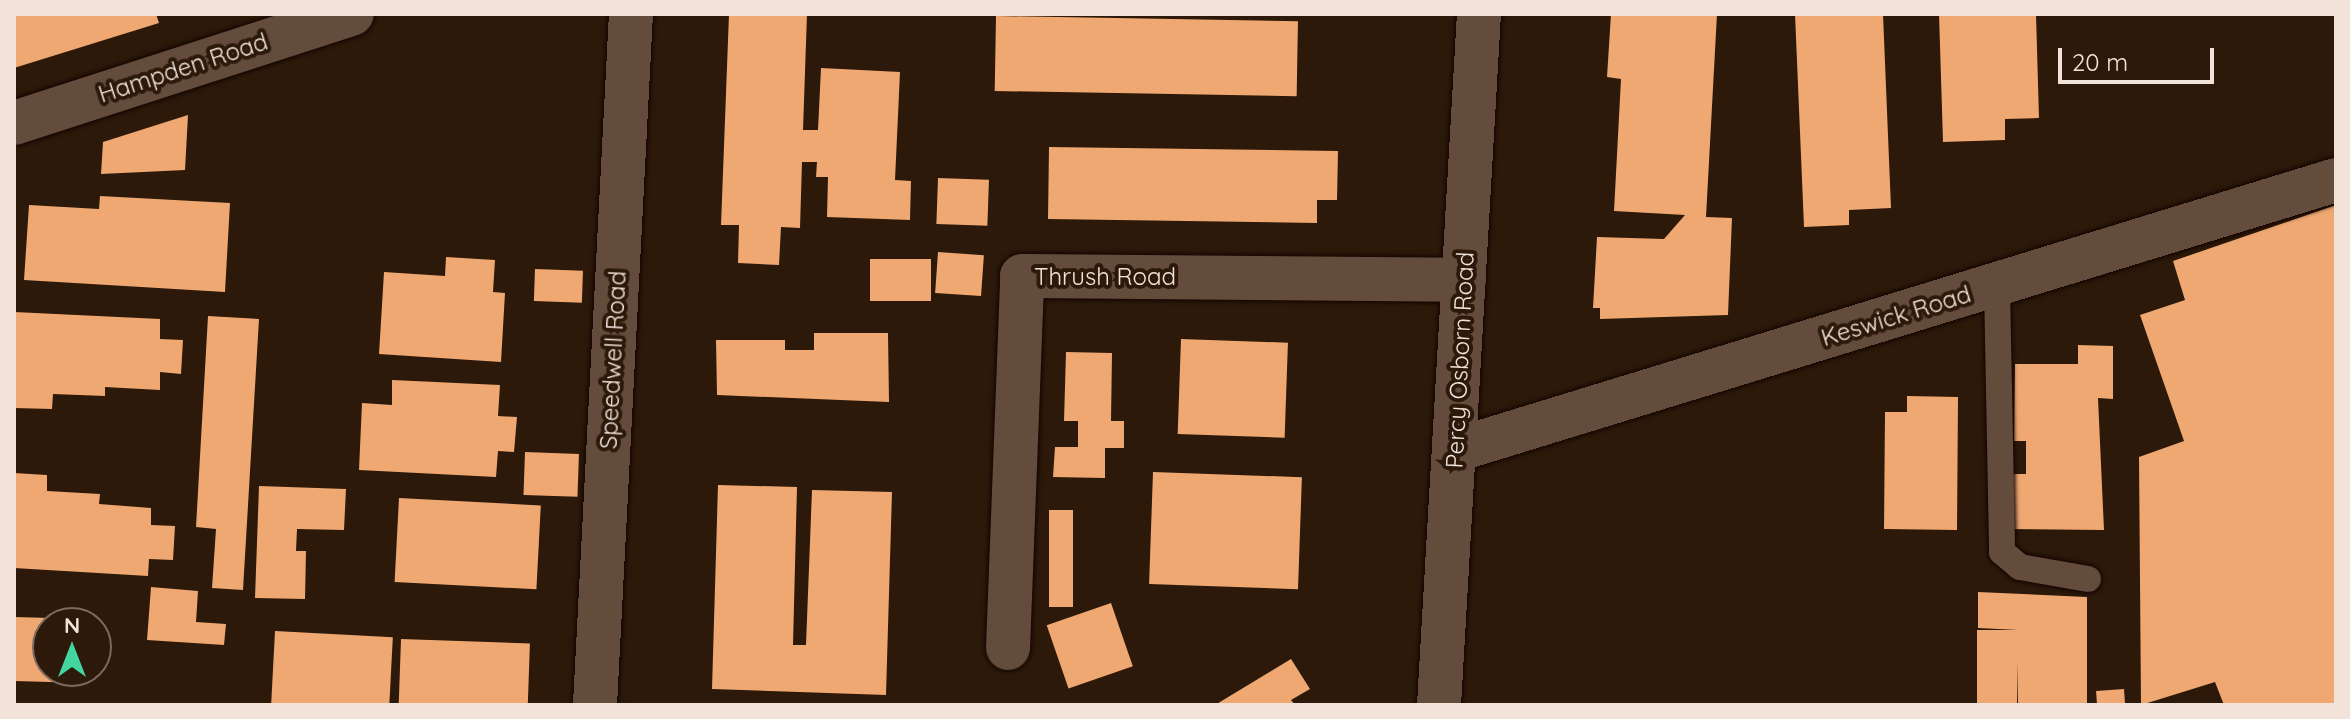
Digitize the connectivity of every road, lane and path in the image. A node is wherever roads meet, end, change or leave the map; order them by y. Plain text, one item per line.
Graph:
1 (352, 14) edge
2 (631, 14) edge
3 (1479, 14) edge
4 (14, 123) edge
5 (2336, 180) edge
6 (1464, 280) junction
7 (1997, 286) junction
8 (1456, 450) junction
9 (2088, 579) dead end
10 (1008, 648) dead end
11 (595, 705) edge
12 (1439, 705) edge

1 - 4 street, Hampden Road
2 - 11 street, Speedwell Road
3 - 6 street, Percy Osborn Road
5 - 7 street, Keswick Road
6 - 8 street, Percy Osborn Road
6 - 10 street, Thrush Road
7 - 8 street, Keswick Road
7 - 9 lane
8 - 12 street, Percy Osborn Road

